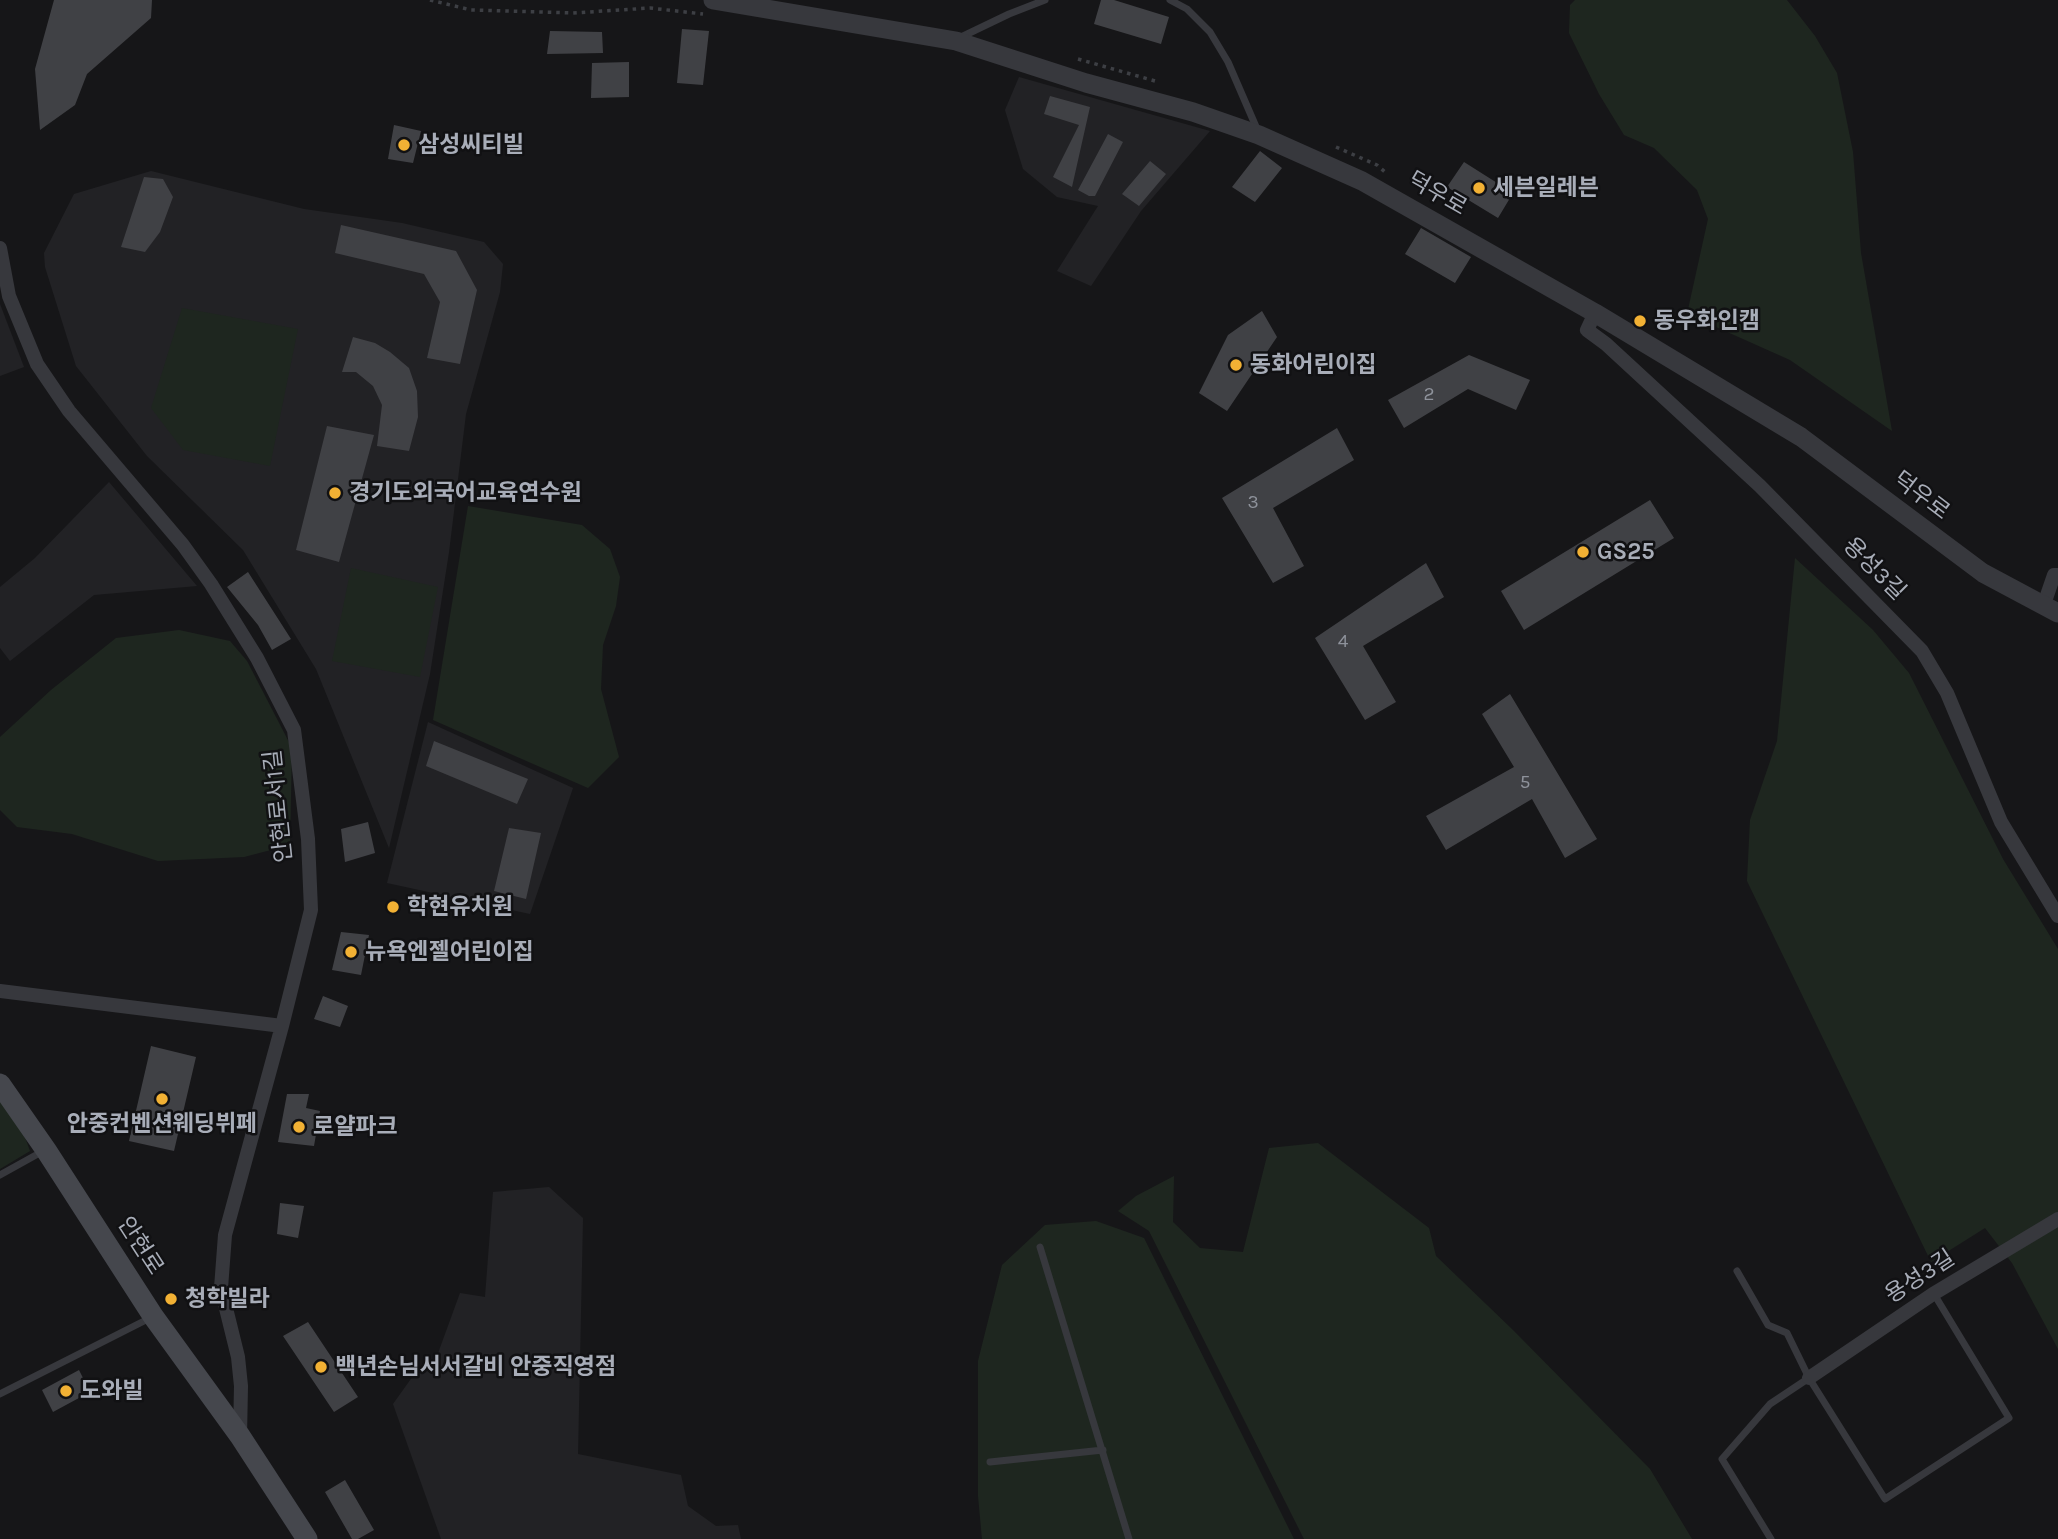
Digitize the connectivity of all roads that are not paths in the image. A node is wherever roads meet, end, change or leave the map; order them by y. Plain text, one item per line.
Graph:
1 (1045, 0) edge
2 (1170, 0) edge
3 (708, 7) edge
4 (956, 41) junction
5 (1259, 135) junction
6 (0, 248) edge
7 (1595, 313) junction
8 (2058, 575) edge
9 (2051, 610) edge
10 (2058, 916) edge
11 (0, 991) edge
12 (282, 1026) junction
13 (0, 1084) edge
14 (46, 1150) junction
15 (0, 1175) edge
16 (2058, 1219) edge
17 (1040, 1247) dead end
18 (1738, 1271) dead end
19 (1933, 1294) junction
20 (153, 1316) junction
21 (1809, 1378) junction
22 (0, 1395) edge
23 (240, 1436) junction
24 (1103, 1450) junction
25 (990, 1462) dead end
26 (307, 1539) edge
27 (1129, 1539) edge
28 (1771, 1539) edge

1 - 4 lane
2 - 5 lane
3 - 4 street, 덕우로
4 - 5 street, 덕우로
5 - 7 street, 덕우로
6 - 12 street, 안현로서1길
7 - 9 street, 덕우로
7 - 10 street, 용성3길
8 - 9 street
11 - 12 street
12 - 23 street, 안현로서1길
13 - 14 main road, 안현로
14 - 15 lane
14 - 20 main road, 안현로
16 - 19 street, 용성3길
17 - 24 lane
18 - 21 lane
19 - 21 street, 용성3길
19 - 21 lane
20 - 22 lane
20 - 23 main road, 안현로
21 - 28 lane
23 - 26 main road, 안현로
24 - 25 lane
24 - 27 lane

